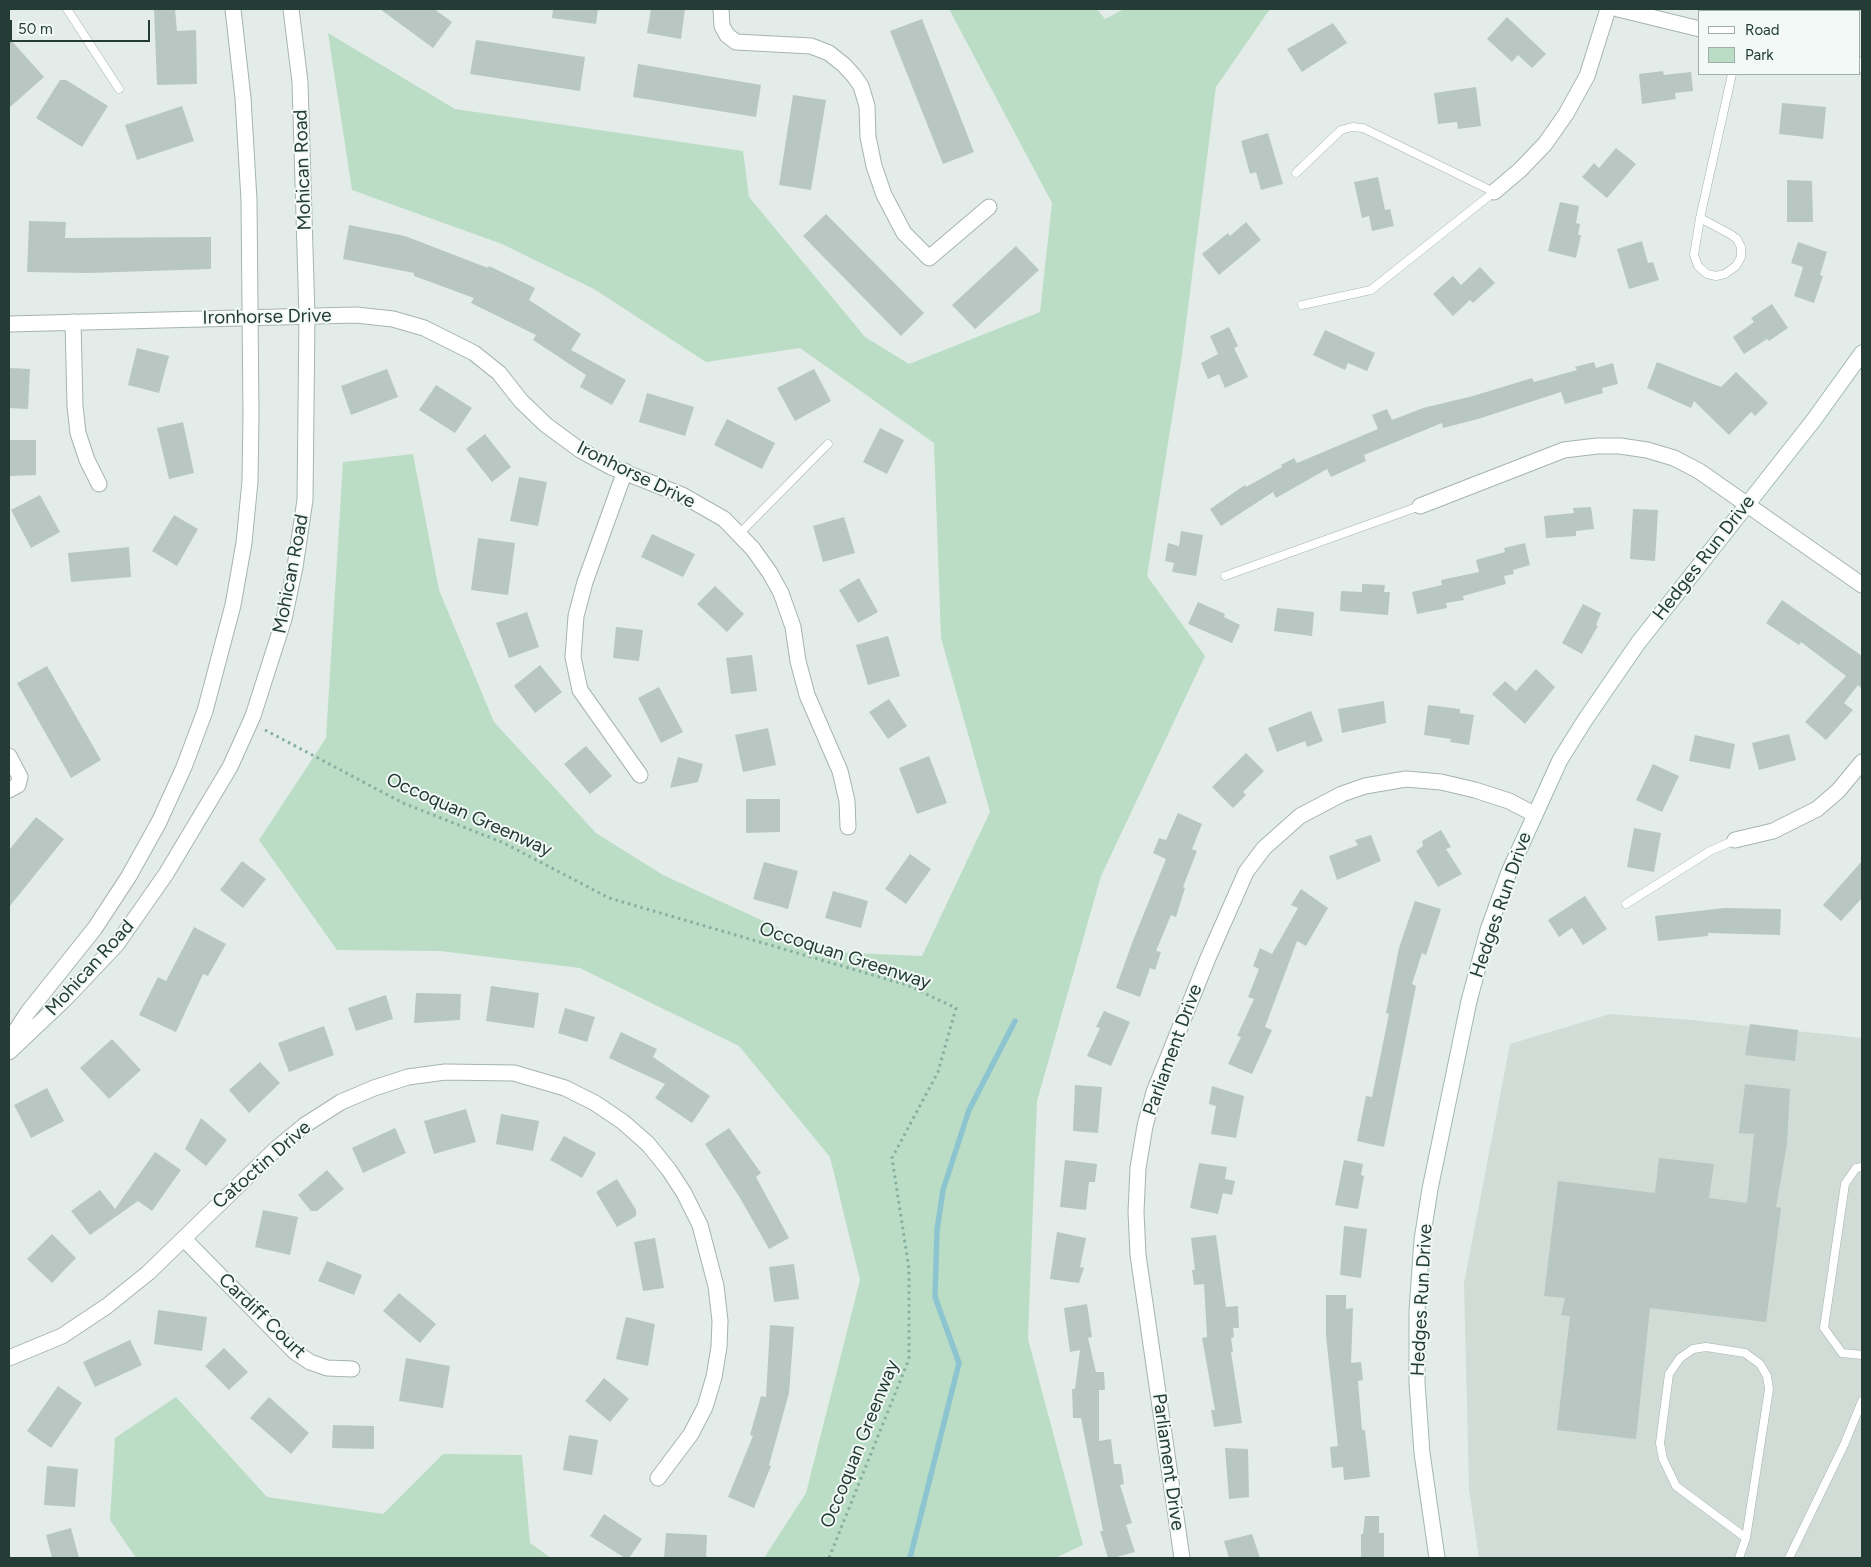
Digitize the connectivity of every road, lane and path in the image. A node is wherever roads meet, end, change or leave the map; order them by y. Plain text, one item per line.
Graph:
1 (67, 9) edge
2 (232, 9) edge
3 (291, 9) edge
4 (722, 9) edge
5 (1608, 9) edge
6 (1618, 9) edge
7 (1698, 29) edge
8 (1732, 75) edge
9 (119, 89) dead end
10 (1296, 173) dead end
11 (1494, 192) junction
12 (989, 207) dead end
13 (1700, 218) junction
14 (1302, 305) dead end
15 (307, 316) junction
16 (249, 318) junction
17 (73, 322) junction
18 (9, 324) edge
19 (1862, 353) edge
20 (828, 444) dead end
21 (625, 471) junction
22 (99, 484) dead end
23 (1746, 503) junction
24 (1420, 506) joint
25 (740, 534) junction
26 (1225, 576) dead end
27 (1862, 585) edge
28 (251, 722) junction
29 (9, 756) edge
30 (1862, 764) edge
31 (640, 775) dead end
32 (9, 790) edge
33 (1534, 814) junction
34 (848, 828) dead end
35 (1735, 840) joint
36 (1626, 904) dead end
37 (9, 1041) edge
38 (9, 1052) edge
39 (1862, 1167) edge
40 (184, 1239) junction
41 (1862, 1355) edge
42 (9, 1358) edge
43 (352, 1370) dead end
44 (1862, 1400) edge
45 (658, 1478) dead end
46 (1746, 1538) junction
47 (829, 1558) edge
48 (1182, 1558) edge
49 (1437, 1558) edge
50 (1739, 1558) edge
51 (1789, 1558) edge

1 - 9 lane
2 - 16 street, Mohican Road
3 - 15 street, Mohican Road
4 - 12 street
5 - 11 street
6 - 7 street
8 - 13 lane
10 - 11 lane
11 - 14 lane
13 - 13 lane
15 - 16 street, Ironhorse Drive
15 - 21 street, Ironhorse Drive
15 - 28 street, Mohican Road
16 - 17 street, Ironhorse Drive
16 - 37 street, Mohican Road
17 - 18 street, Ironhorse Drive
17 - 22 street
19 - 23 street, Hedges Run Drive
20 - 25 lane
21 - 25 street, Ironhorse Drive
21 - 31 street
23 - 24 street
23 - 27 street
23 - 33 street, Hedges Run Drive
24 - 26 lane
25 - 34 street, Ironhorse Drive
28 - 38 street, Mohican Road
28 - 47 path, Occoquan Greenway
29 - 32 street
30 - 35 street
33 - 48 street, Parliament Drive
33 - 49 street, Hedges Run Drive
35 - 36 lane
39 - 41 lane
40 - 42 street, Catoctin Drive
40 - 43 street, Cardiff Court
40 - 45 street, Catoctin Drive
44 - 51 lane
46 - 46 lane
46 - 50 lane

